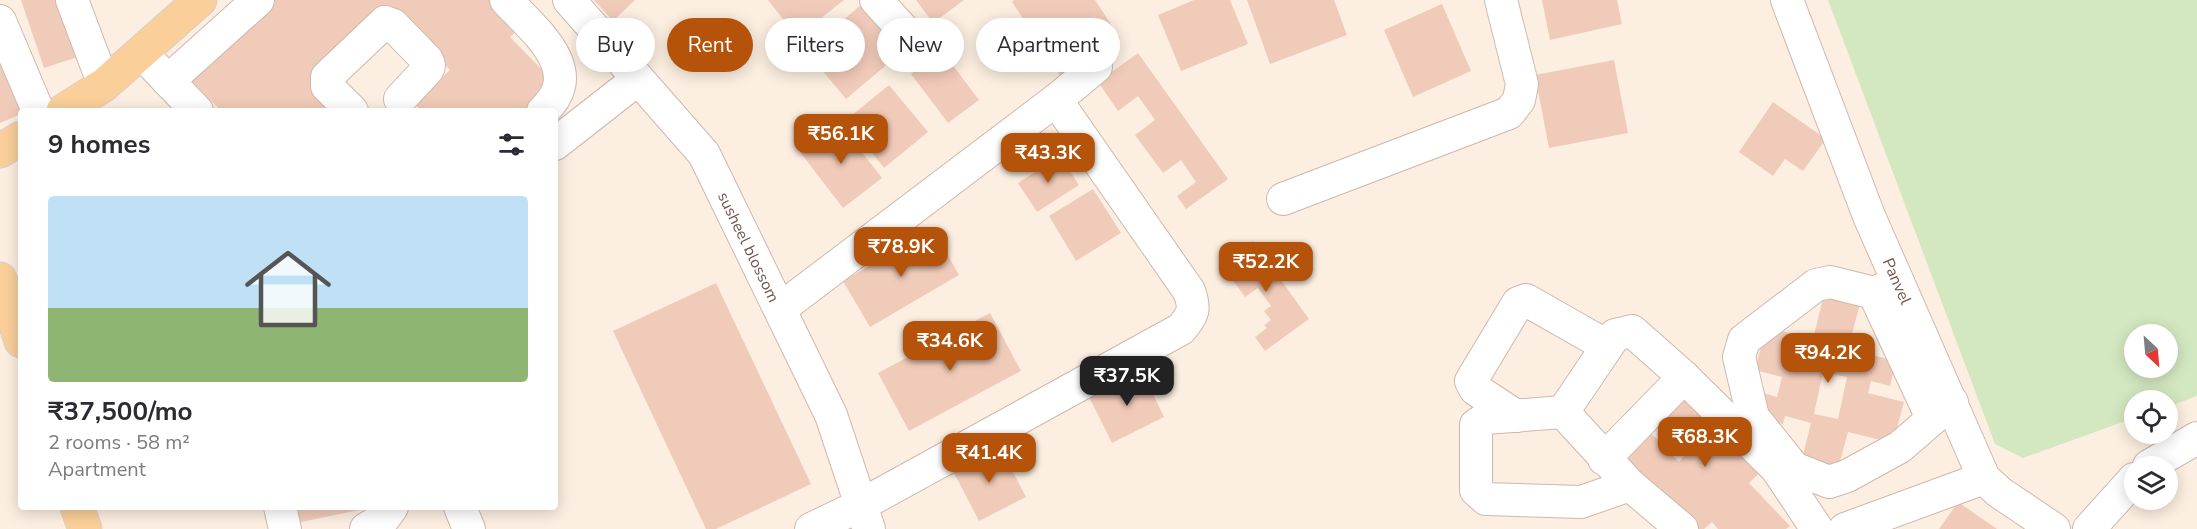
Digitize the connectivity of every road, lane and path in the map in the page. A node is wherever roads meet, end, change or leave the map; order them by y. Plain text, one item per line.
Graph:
1 (72, 0) edge
2 (200, 0) edge
3 (258, 0) edge
4 (506, 0) edge
5 (568, 0) edge
6 (876, 0) edge
7 (1501, 0) edge
8 (1787, 0) edge
9 (893, 18) edge
10 (0, 21) edge
11 (141, 52) junction
12 (1090, 72) edge
13 (638, 79) junction
14 (168, 81) junction
15 (104, 85) junction
16 (1056, 100) junction
17 (408, 105) edge
18 (37, 108) edge
19 (68, 108) edge
20 (193, 108) edge
21 (349, 108) edge
22 (372, 108) edge
23 (546, 108) edge
24 (18, 140) edge
25 (558, 142) edge
26 (0, 151) edge
27 (1283, 200) dead end
28 (0, 279) edge
29 (1886, 287) junction
30 (780, 309) junction
31 (18, 332) edge
32 (1607, 346) junction
33 (1684, 377) junction
34 (1942, 410) junction
35 (1563, 412) junction
36 (1516, 416) junction
37 (2197, 438) edge
38 (2166, 456) edge
39 (1604, 459) junction
40 (1984, 478) junction
41 (1630, 485) junction
42 (2124, 490) edge
43 (79, 510) edge
44 (281, 510) edge
45 (390, 510) edge
46 (461, 510) edge
47 (865, 517) edge
48 (85, 529) edge
49 (285, 529) edge
50 (366, 529) edge
51 (469, 529) edge
52 (811, 529) edge
53 (1682, 529) edge
54 (1817, 529) edge
55 (1845, 529) edge
56 (2054, 529) edge
57 (2089, 529) edge

1 - 15 street
2 - 11 main road
3 - 14 street
4 - 23 street
5 - 13 street, susheel blossom
6 - 9 street
7 - 27 street
8 - 29 street, Panvel
10 - 18 street
11 - 14 street
11 - 15 main road
12 - 16 street
13 - 25 street
13 - 30 street, susheel blossom
14 - 20 street
15 - 19 main road
16 - 30 street
16 - 47 street
17 - 21 street
17 - 22 street
24 - 26 main road
28 - 31 main road
29 - 34 street, Panvel
29 - 34 street
30 - 47 street, susheel blossom
32 - 33 street
32 - 35 street
32 - 36 street
33 - 39 street
33 - 54 street
34 - 40 street, Panvel
35 - 36 street
35 - 39 street
36 - 41 street
37 - 38 street
39 - 41 street
40 - 55 street
40 - 56 street, Panvel
41 - 53 street
42 - 57 street
43 - 48 main road
44 - 49 street
45 - 50 street
46 - 51 street
47 - 52 street

